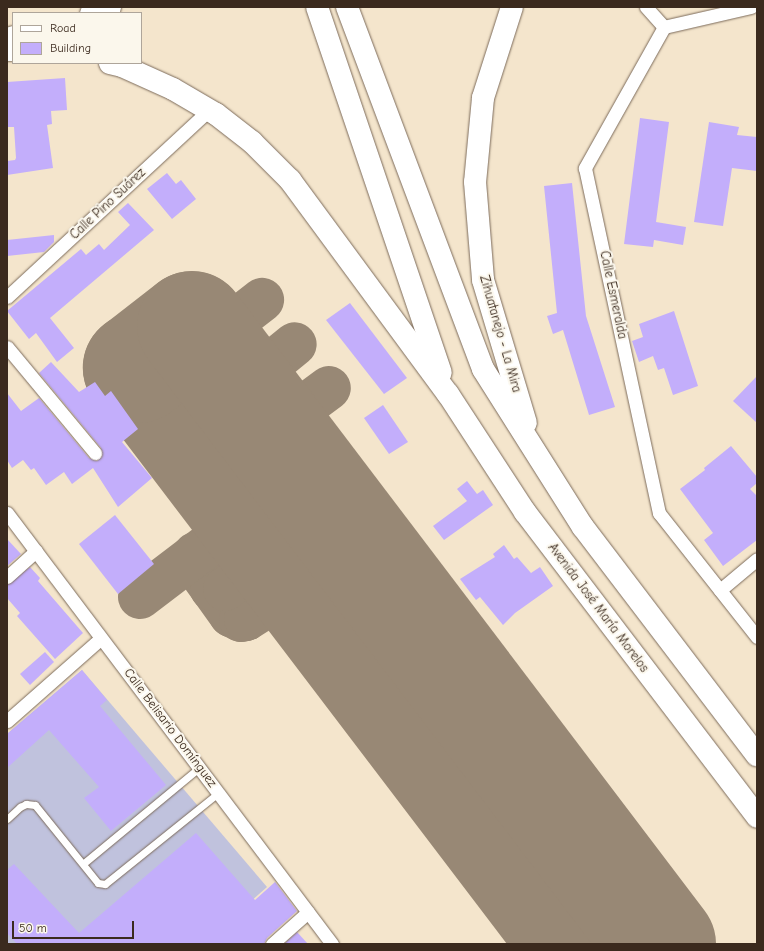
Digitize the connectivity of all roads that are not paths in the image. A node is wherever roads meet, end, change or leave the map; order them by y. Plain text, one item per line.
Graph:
1 (110, 7) edge
2 (347, 7) edge
3 (512, 7) edge
4 (646, 7) edge
5 (751, 7) edge
6 (317, 9) edge
7 (93, 12) edge
8 (664, 27) junction
9 (114, 64) edge
10 (209, 110) junction
11 (7, 297) edge
12 (7, 347) edge
13 (448, 394) junction
14 (534, 449) junction
15 (95, 453) dead end
16 (7, 513) edge
17 (36, 551) junction
18 (757, 558) edge
19 (7, 577) edge
20 (720, 590) junction
21 (757, 637) edge
22 (101, 638) junction
23 (7, 720) edge
24 (757, 755) edge
25 (199, 768) junction
26 (218, 793) junction
27 (757, 817) edge
28 (7, 819) edge
29 (84, 863) junction
30 (308, 912) junction
31 (272, 944) edge
32 (332, 944) edge

1 - 7 main road
2 - 14 highway
3 - 14 highway, Zihuatanejo - La Mira
4 - 8 street
5 - 8 street
6 - 13 highway
8 - 20 street, Calle Esmeralda
9 - 10 highway
10 - 11 street, Calle Pino Suárez
10 - 13 highway
12 - 15 street
13 - 27 highway, Avenida José María Morelos
14 - 24 highway
16 - 17 street, Calle Belisario Domínguez
17 - 19 street
17 - 22 street, Calle Belisario Domínguez
18 - 20 street
20 - 21 street, Calle Esmeralda
22 - 23 street
22 - 25 street, Calle Belisario Domínguez
25 - 26 street, Calle Belisario Domínguez
25 - 29 lane
26 - 29 lane
26 - 30 street, Calle Belisario Domínguez
28 - 29 lane
30 - 31 street
30 - 32 street, Calle Belisario Domínguez

